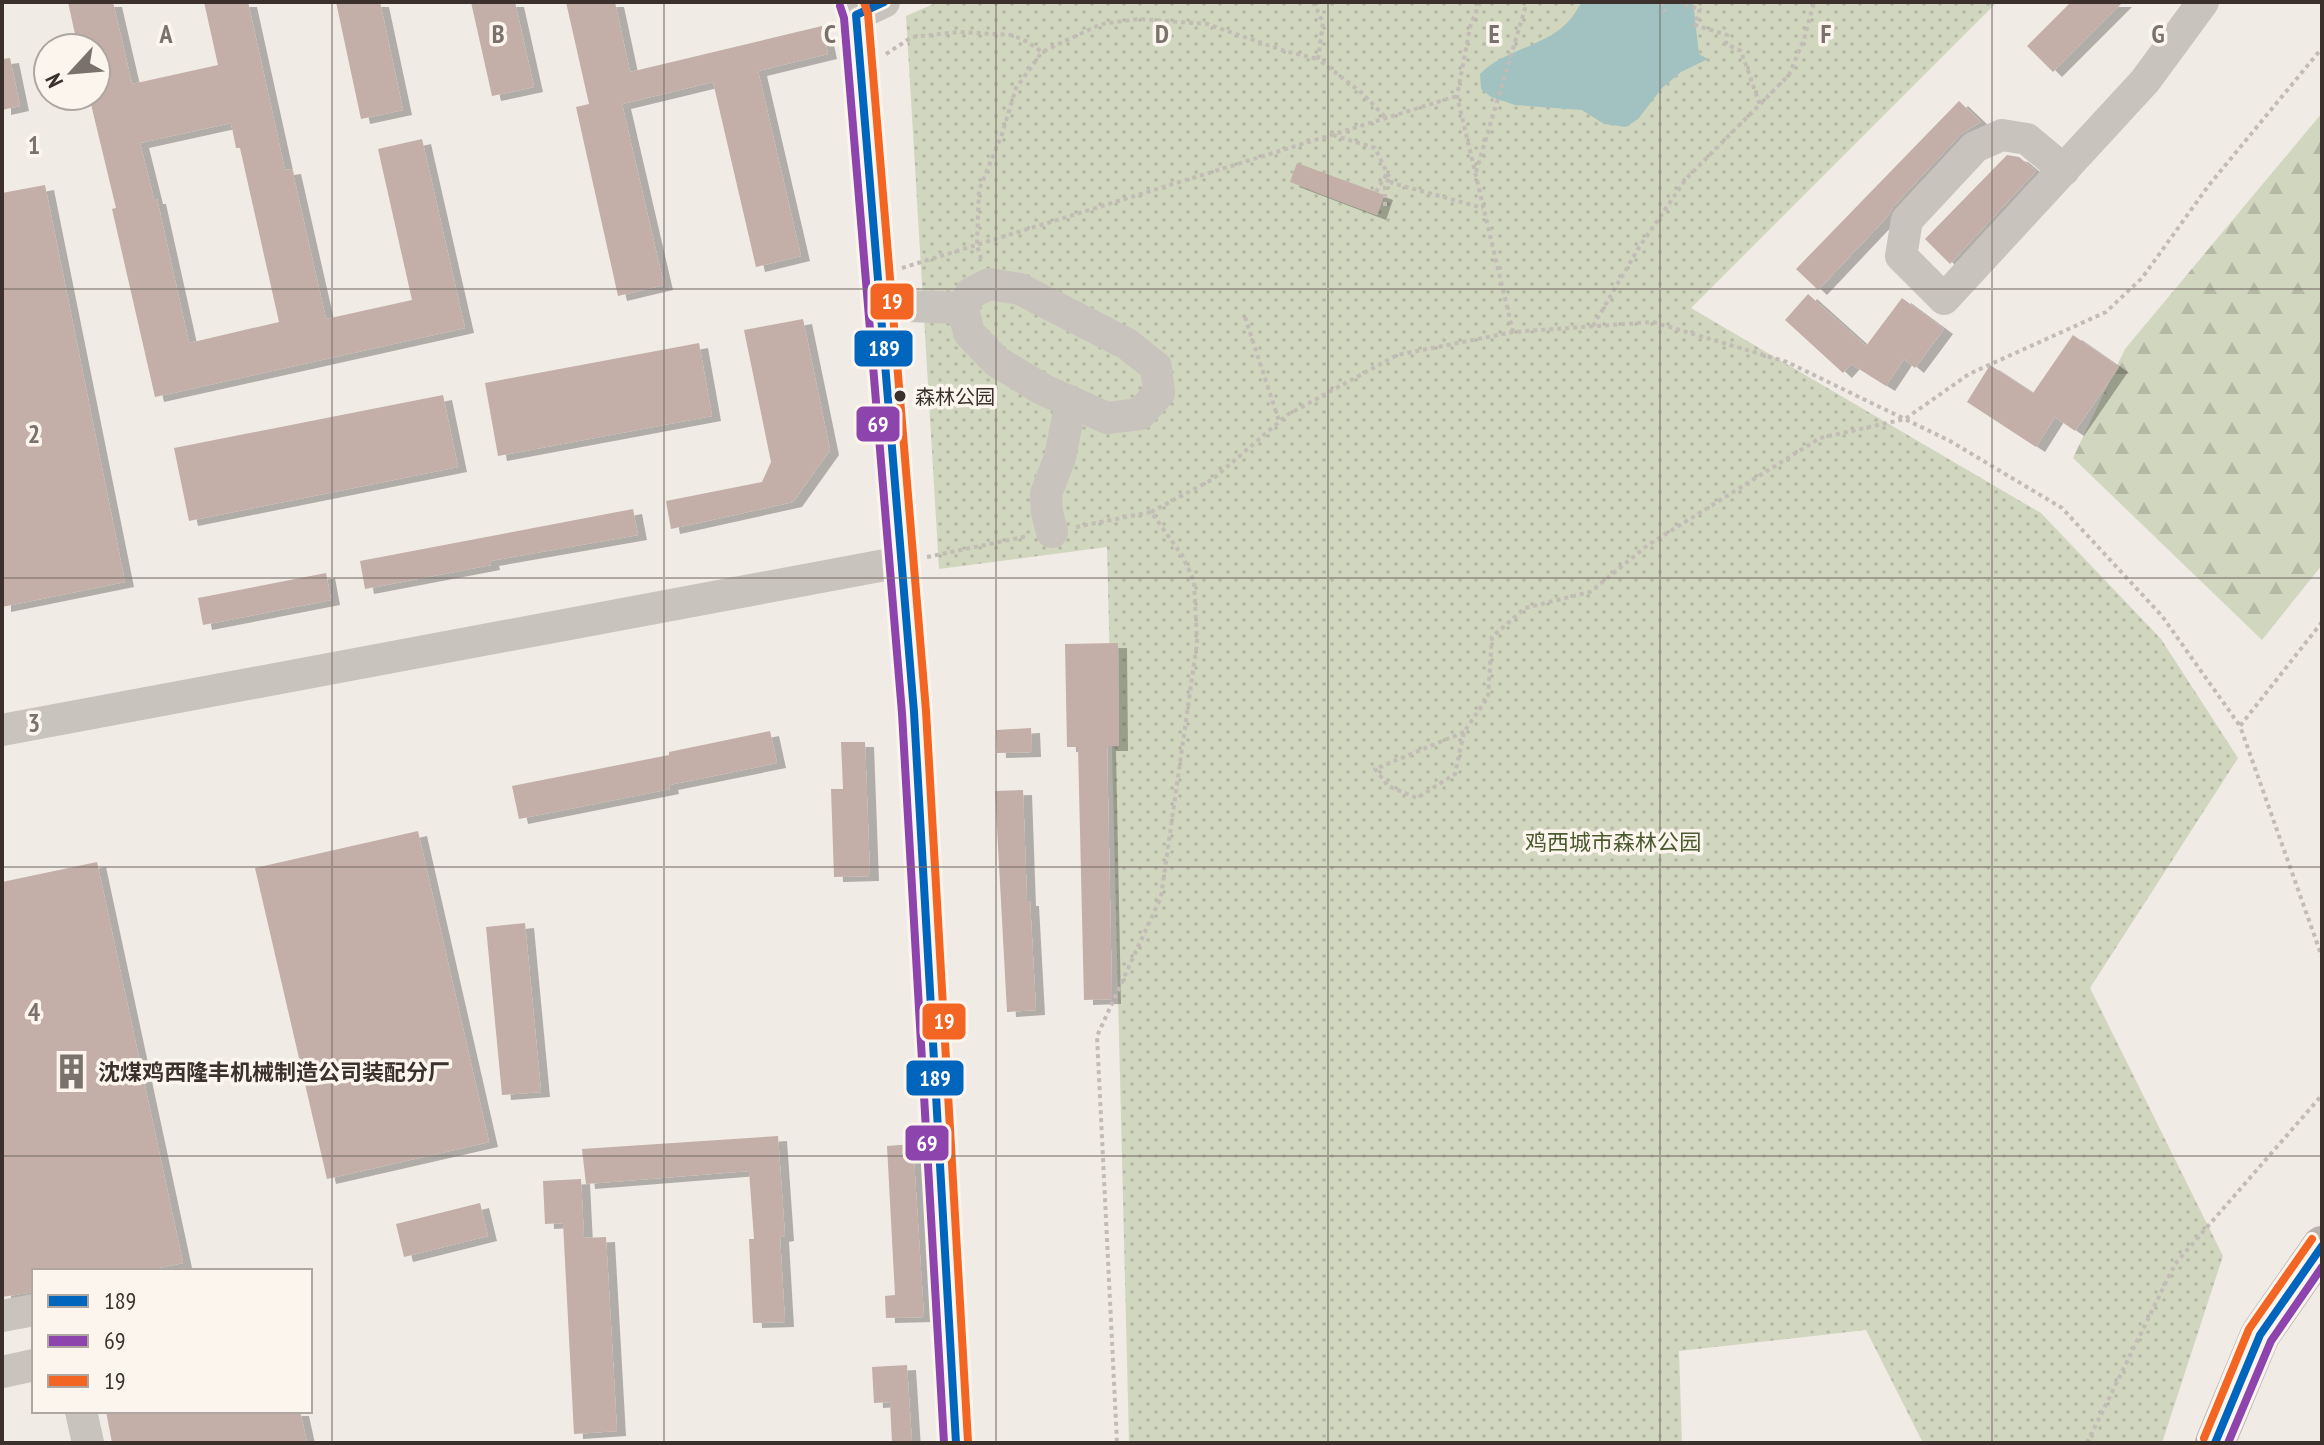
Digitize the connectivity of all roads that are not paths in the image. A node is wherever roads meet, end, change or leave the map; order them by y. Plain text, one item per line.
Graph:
1 (2203, 2) edge
2 (864, 6) edge
3 (2064, 170) junction
4 (878, 291) junction
5 (963, 308) junction
6 (1071, 402) junction
7 (1052, 532) road end
8 (901, 562) junction
9 (2, 730) edge
10 (2322, 1246) edge
11 (32, 1310) edge
12 (2, 1316) edge
13 (32, 1365) edge
14 (2, 1372) edge
15 (81, 1413) edge
16 (88, 1443) edge
17 (956, 1443) edge
18 (2215, 1443) edge

1 - 3 street
2 - 4 street
3 - 3 street
4 - 5 street
4 - 8 street
5 - 6 street
5 - 6 street
6 - 7 street
8 - 9 street
8 - 17 street
10 - 18 main road
11 - 12 street
13 - 14 street
15 - 16 street

